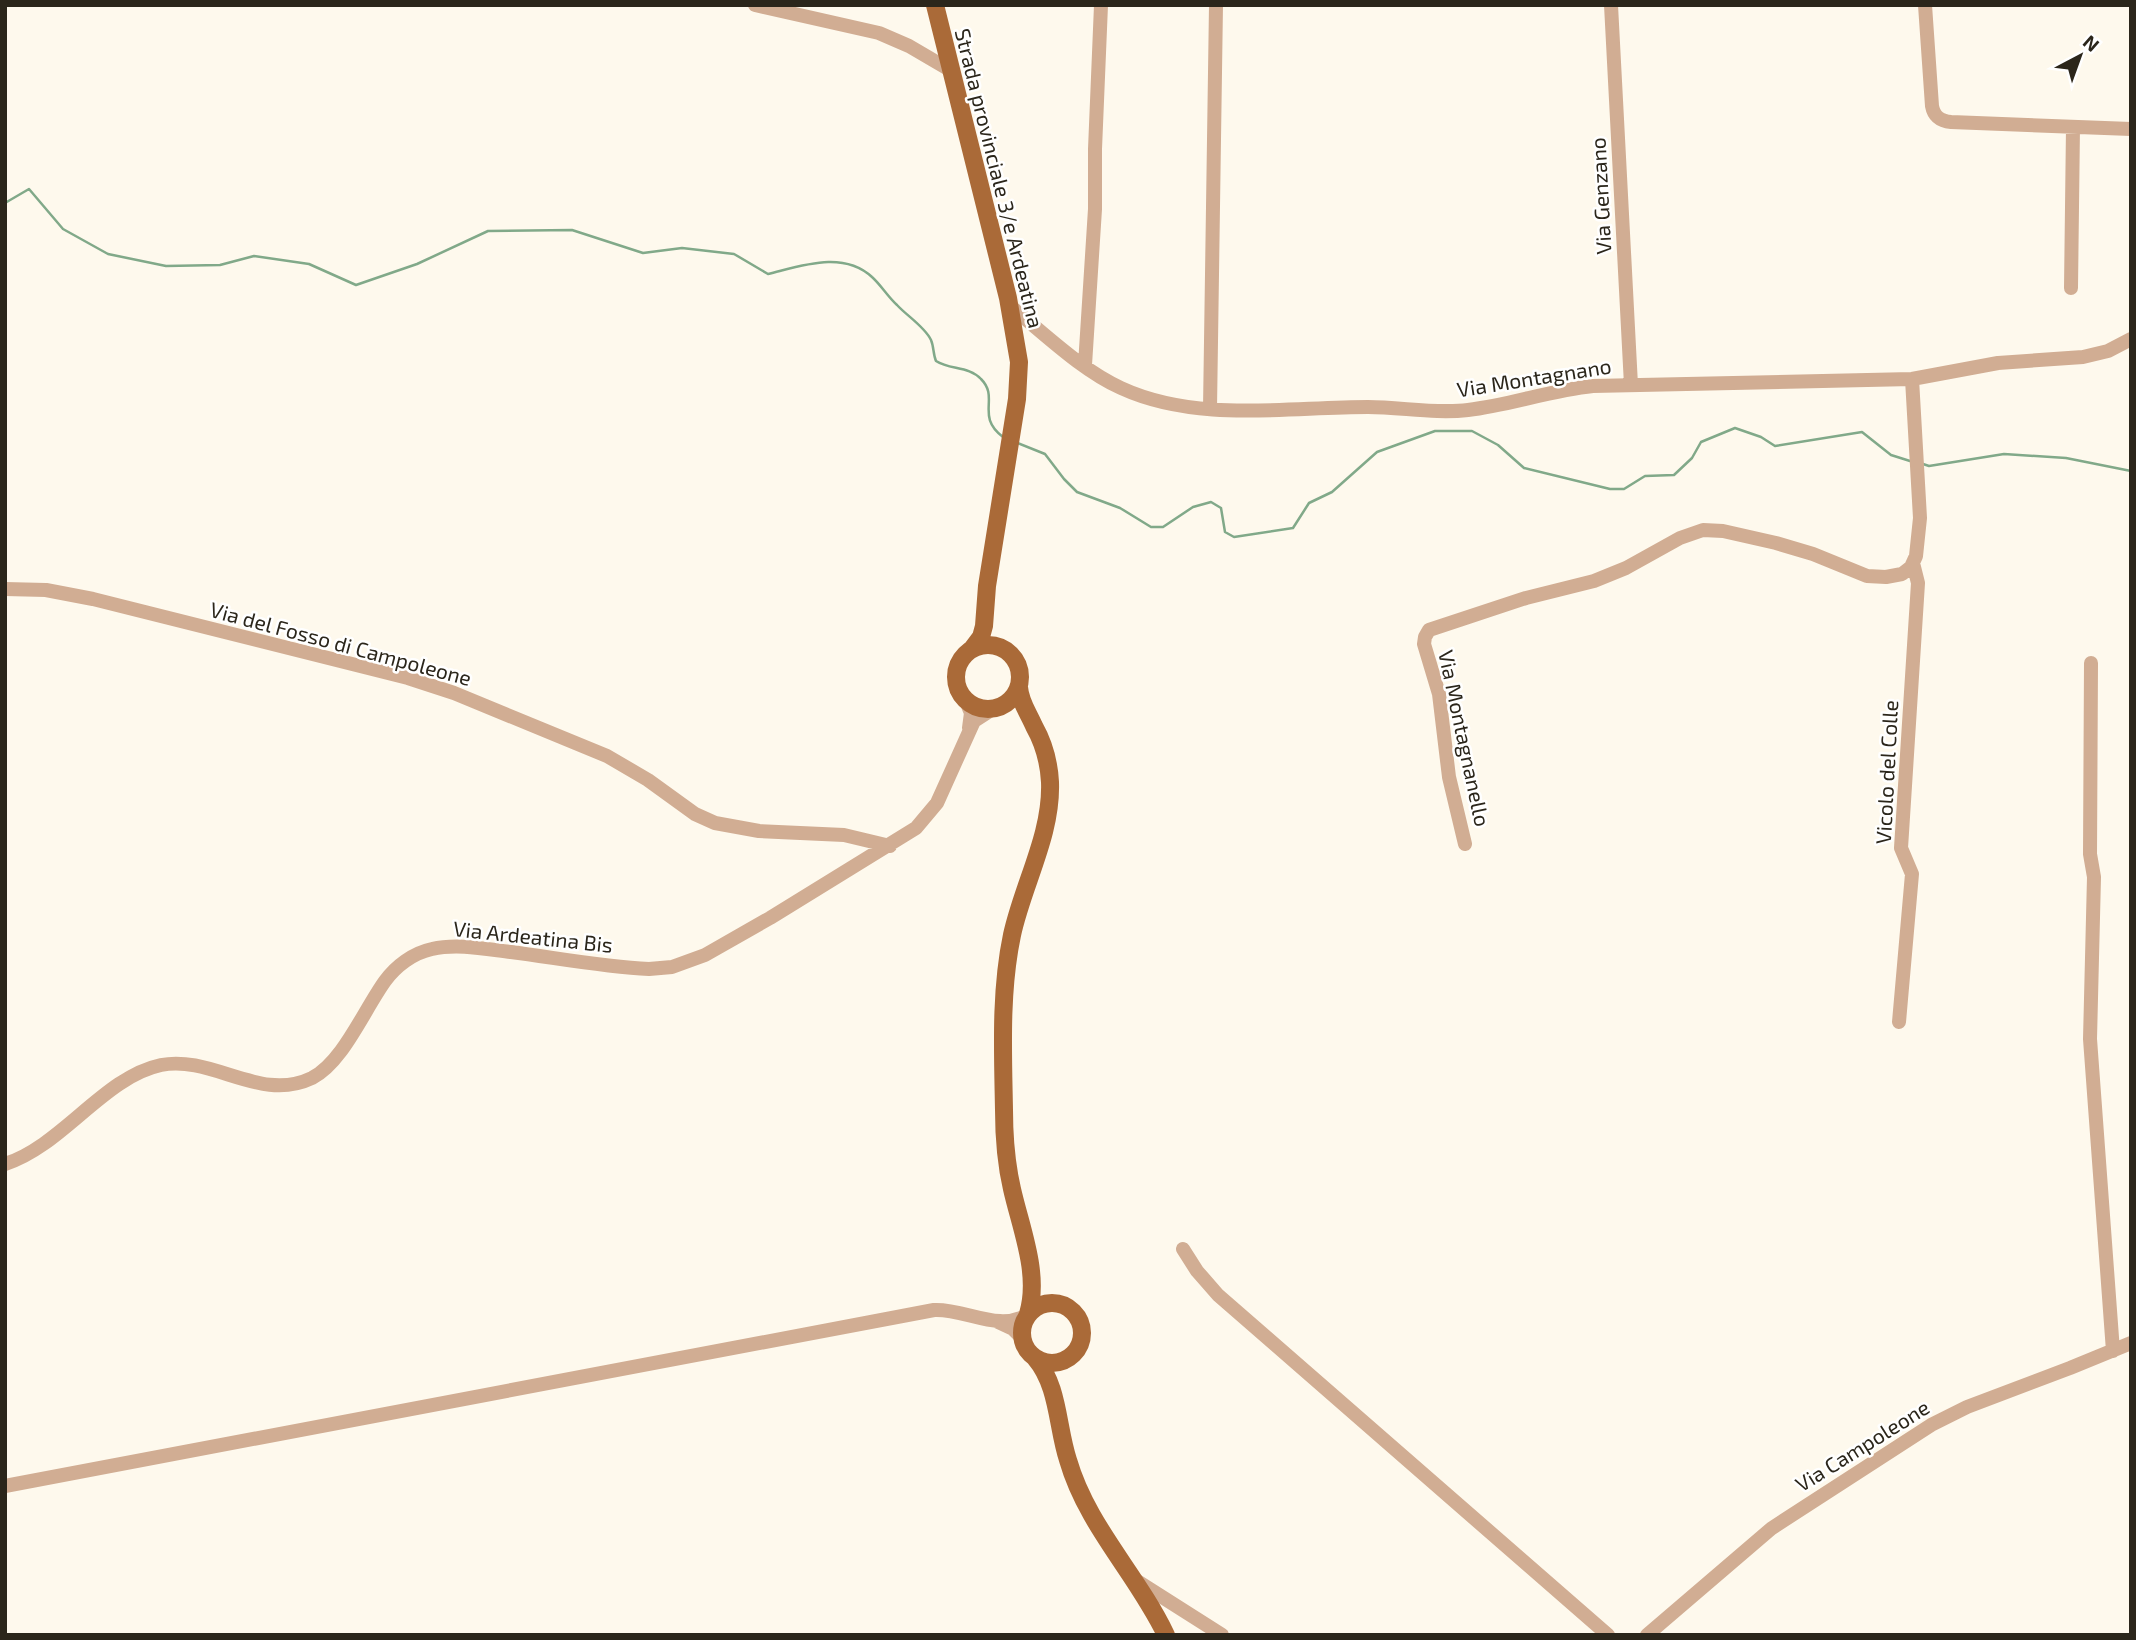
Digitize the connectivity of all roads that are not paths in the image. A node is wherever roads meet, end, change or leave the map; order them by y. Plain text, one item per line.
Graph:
1 (755, 5) edge
2 (935, 5) edge
3 (1101, 5) edge
4 (1216, 5) edge
5 (1611, 5) edge
6 (1926, 5) edge
7 (950, 70) junction
8 (2073, 127) junction
9 (2131, 129) edge
10 (2071, 288) dead end
11 (1010, 306) junction
12 (2131, 339) edge
13 (1085, 365) junction
14 (1912, 379) junction
15 (1631, 385) junction
16 (1210, 409) junction
17 (1913, 563) junction
18 (5, 589) edge
19 (985, 611) junction
20 (972, 649) junction
21 (1004, 649) junction
22 (2096, 665) dead end
23 (1019, 687) junction
24 (966, 701) junction
25 (996, 708) junction
26 (1029, 716) junction
27 (968, 730) junction
28 (1465, 844) dead end
29 (890, 846) junction
30 (1899, 1022) dead end
31 (5, 1164) edge
32 (1183, 1248) dead end
33 (1030, 1264) junction
34 (1059, 1303) junction
35 (1028, 1314) junction
36 (994, 1320) junction
37 (1022, 1338) junction
38 (2131, 1343) edge
39 (2113, 1350) junction
40 (1035, 1358) junction
41 (1064, 1362) junction
42 (1055, 1402) junction
43 (5, 1486) edge
44 (1129, 1573) junction
45 (1166, 1635) edge
46 (1222, 1635) edge
47 (1608, 1635) edge
48 (1647, 1635) edge

1 - 7 street
2 - 7 main road, Strada provinciale 3/e Ardeatina
3 - 13 street
4 - 16 street
5 - 15 street, Via Genzano
6 - 8 street
7 - 11 main road, Strada provinciale 3/e Ardeatina
8 - 9 street
8 - 10 street
11 - 13 street, Via Montagnano
11 - 19 main road, Strada provinciale 3/e Ardeatina
12 - 14 street, Via Montagnano
13 - 16 street, Via Montagnano
14 - 15 street, Via Montagnano
14 - 17 street
15 - 16 street, Via Montagnano
17 - 28 street, Via Montagnanello
17 - 30 street, Vicolo del Colle
18 - 29 street, Via del Fosso di Campoleone
19 - 20 main road, Strada provinciale 3/e Ardeatina
19 - 21 main road
20 - 21 main road
20 - 24 main road
21 - 23 main road
22 - 39 street
23 - 25 main road
23 - 26 main road
24 - 25 main road
24 - 27 street, Via Ardeatina Bis
25 - 26 main road
25 - 27 street, Via Ardeatina Bis
26 - 33 main road
27 - 29 street, Via Ardeatina Bis
29 - 31 street, Via Ardeatina Bis
32 - 47 street
33 - 34 main road
33 - 35 main road
34 - 35 main road
34 - 41 main road
35 - 36 street
35 - 37 main road
36 - 37 street
36 - 43 street
37 - 40 main road
38 - 39 street, Via Campoleone
39 - 48 street, Via Campoleone
40 - 41 main road
40 - 42 main road
41 - 42 main road
42 - 44 main road
44 - 45 main road
44 - 46 street

